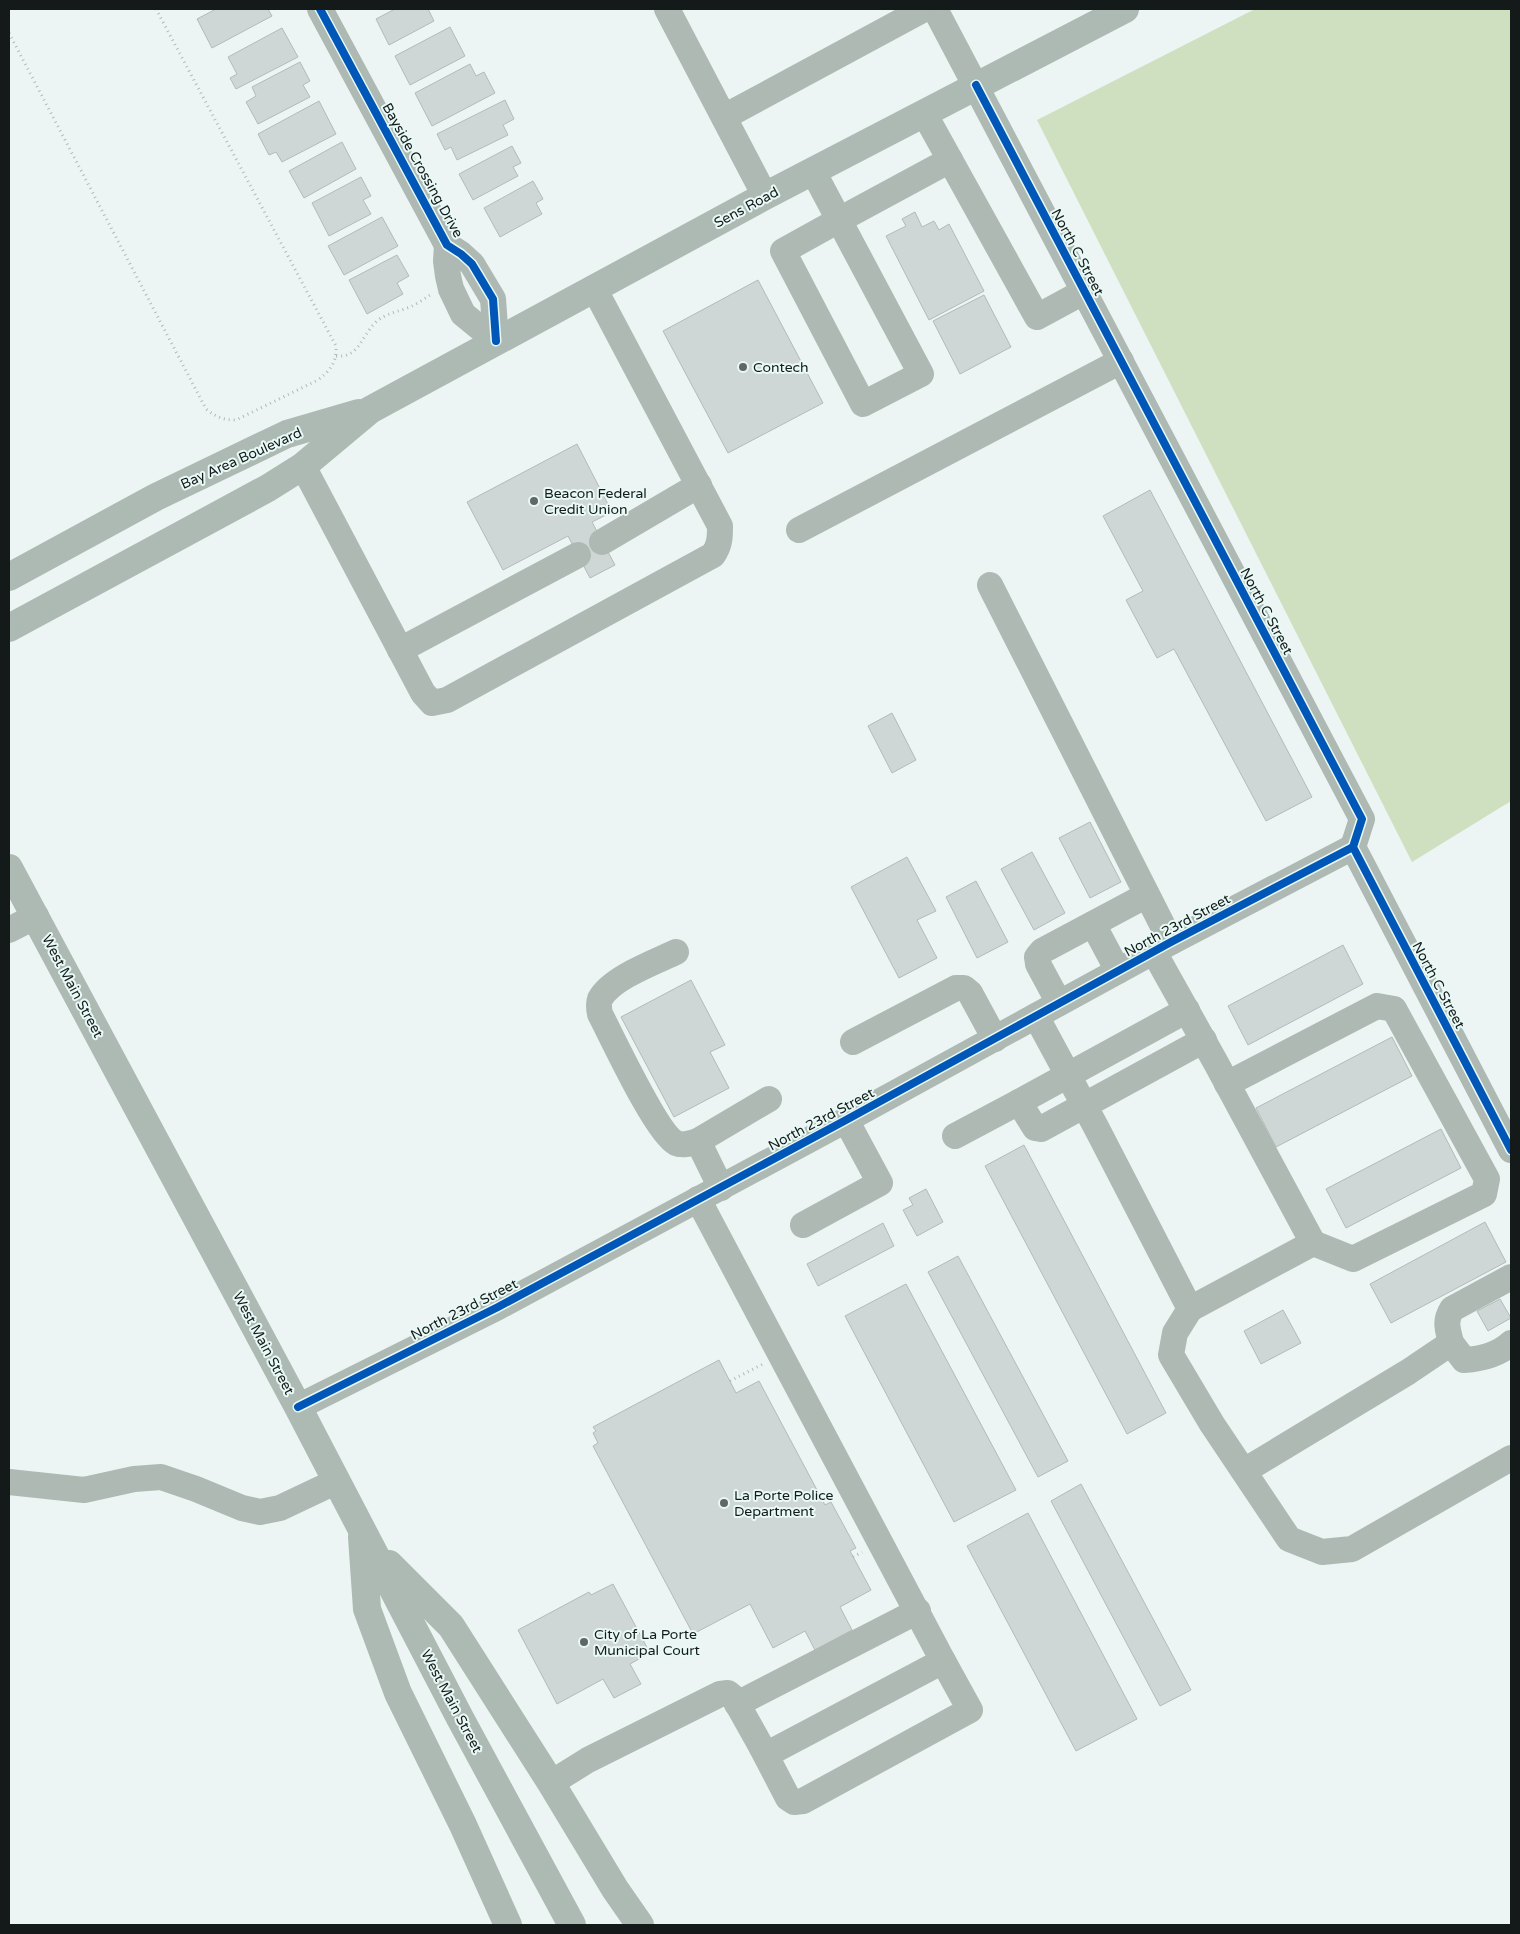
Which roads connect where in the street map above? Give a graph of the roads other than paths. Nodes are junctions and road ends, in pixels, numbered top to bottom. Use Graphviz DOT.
graph roads {
  1 [pos="320,9"];
  2 [pos="667,9"];
  3 [pos="924,9"];
  4 [pos="935,9"];
  5 [pos="1125,9"];
  6 [pos="976,85"];
  7 [pos="924,113"];
  8 [pos="724,117"];
  9 [pos="950,160"];
  10 [pos="814,171"];
  11 [pos="765,196"];
  12 [pos="839,220"];
  13 [pos="594,288"];
  14 [pos="1085,291"];
  15 [pos="496,341"];
  16 [pos="1121,361"];
  17 [pos="370,410"];
  18 [pos="287,434"];
  19 [pos="303,466"];
  20 [pos="699,486"];
  21 [pos="799,530"];
  22 [pos="602,542"];
  23 [pos="578,555"];
  24 [pos="9,577"];
  25 [pos="990,585"];
  26 [pos="9,628"];
  27 [pos="400,650"];
  28 [pos="1353,847"];
  29 [pos="9,868"];
  30 [pos="1147,895"];
  31 [pos="36,916"];
  32 [pos="1093,924"];
  33 [pos="9,930"];
  34 [pos="1163,947"];
  35 [pos="676,952"];
  36 [pos="1118,971"];
  37 [pos="1059,1004"];
  38 [pos="1187,1010"];
  39 [pos="1036,1016"];
  40 [pos="995,1038"];
  41 [pos="1204,1040"];
  42 [pos="853,1042"];
  43 [pos="1066,1075"];
  44 [pos="1227,1084"];
  45 [pos="769,1099"];
  46 [pos="1019,1102"];
  47 [pos="1084,1106"];
  48 [pos="846,1120"];
  49 [pos="955,1136"];
  50 [pos="698,1141"];
  51 [pos="1511,1150"];
  52 [pos="721,1188"];
  53 [pos="698,1199"];
  54 [pos="803,1225"];
  55 [pos="1313,1243"];
  56 [pos="1511,1277"];
  57 [pos="1190,1309"];
  58 [pos="1451,1343"];
  59 [pos="1511,1343"];
  60 [pos="298,1406"];
  61 [pos="1511,1458"];
  62 [pos="1244,1471"];
  63 [pos="9,1482"];
  64 [pos="337,1482"];
  65 [pos="366,1537"];
  66 [pos="918,1611"];
  67 [pos="943,1661"];
  68 [pos="737,1704"];
  69 [pos="762,1748"];
  70 [pos="551,1783"];
  71 [pos="508,1925"];
  72 [pos="572,1925"];
  73 [pos="640,1925"];
  1 -- 15 [label="street, Bayside Crossing Drive"];
  2 -- 8 [label="street"];
  3 -- 8 [label="street"];
  4 -- 6 [label="street, North C Street"];
  5 -- 6 [label="main road, Sens Road"];
  6 -- 7 [label="main road, Sens Road"];
  6 -- 14 [label="street, North C Street"];
  7 -- 9 [label="street"];
  7 -- 10 [label="main road, Sens Road"];
  8 -- 11 [label="street"];
  9 -- 12 [label="street"];
  9 -- 14 [label="street"];
  10 -- 11 [label="main road, Sens Road"];
  10 -- 12 [label="street"];
  11 -- 13 [label="main road, Sens Road"];
  12 -- 12 [label="street"];
  13 -- 15 [label="main road, Sens Road"];
  13 -- 20 [label="street"];
  14 -- 16 [label="street, North C Street"];
  15 -- 17 [label="main road, Sens Road"];
  16 -- 21 [label="street"];
  16 -- 28 [label="street, North C Street"];
  17 -- 18 [label="main road, Bay Area Boulevard"];
  17 -- 19 [label="main road, Bay Area Boulevard"];
  18 -- 19 [label="main road"];
  18 -- 24 [label="main road, Bay Area Boulevard"];
  19 -- 26 [label="main road, Bay Area Boulevard"];
  19 -- 27 [label="street"];
  20 -- 22 [label="street"];
  20 -- 27 [label="street"];
  23 -- 27 [label="street"];
  25 -- 30 [label="street"];
  28 -- 34 [label="street, North 23rd Street"];
  28 -- 51 [label="street, North C Street"];
  29 -- 31 [label="main road, West Main Street"];
  30 -- 32 [label="street"];
  30 -- 34 [label="street"];
  31 -- 33 [label="street"];
  31 -- 60 [label="main road, West Main Street"];
  32 -- 36 [label="street"];
  32 -- 37 [label="street"];
  34 -- 36 [label="street, North 23rd Street"];
  34 -- 38 [label="street"];
  35 -- 50 [label="street"];
  36 -- 37 [label="street, North 23rd Street"];
  37 -- 39 [label="street, North 23rd Street"];
  38 -- 41 [label="street"];
  38 -- 43 [label="street"];
  39 -- 40 [label="street, North 23rd Street"];
  39 -- 43 [label="street"];
  40 -- 42 [label="street"];
  40 -- 48 [label="street, North 23rd Street"];
  41 -- 44 [label="street"];
  41 -- 47 [label="street"];
  43 -- 46 [label="street"];
  43 -- 47 [label="street"];
  44 -- 55 [label="street"];
  44 -- 55 [label="street"];
  45 -- 50 [label="street"];
  46 -- 47 [label="street"];
  46 -- 49 [label="street"];
  47 -- 57 [label="street"];
  48 -- 52 [label="street, North 23rd Street"];
  48 -- 54 [label="street"];
  50 -- 52 [label="street"];
  52 -- 53 [label="street, North 23rd Street"];
  53 -- 60 [label="street, North 23rd Street"];
  53 -- 66 [label="street"];
  55 -- 57 [label="street"];
  56 -- 58 [label="street"];
  57 -- 62 [label="street"];
  58 -- 59 [label="street"];
  58 -- 62 [label="street"];
  60 -- 64 [label="main road, West Main Street"];
  61 -- 62 [label="street"];
  63 -- 64 [label="street"];
  64 -- 65 [label="main road, West Main Street"];
  65 -- 70 [label="main road"];
  65 -- 71 [label="main road"];
  65 -- 72 [label="main road, West Main Street"];
  66 -- 67 [label="street"];
  66 -- 68 [label="street"];
  67 -- 69 [label="street"];
  67 -- 69 [label="street"];
  68 -- 69 [label="street"];
  68 -- 70 [label="street"];
  70 -- 73 [label="main road"];
}
